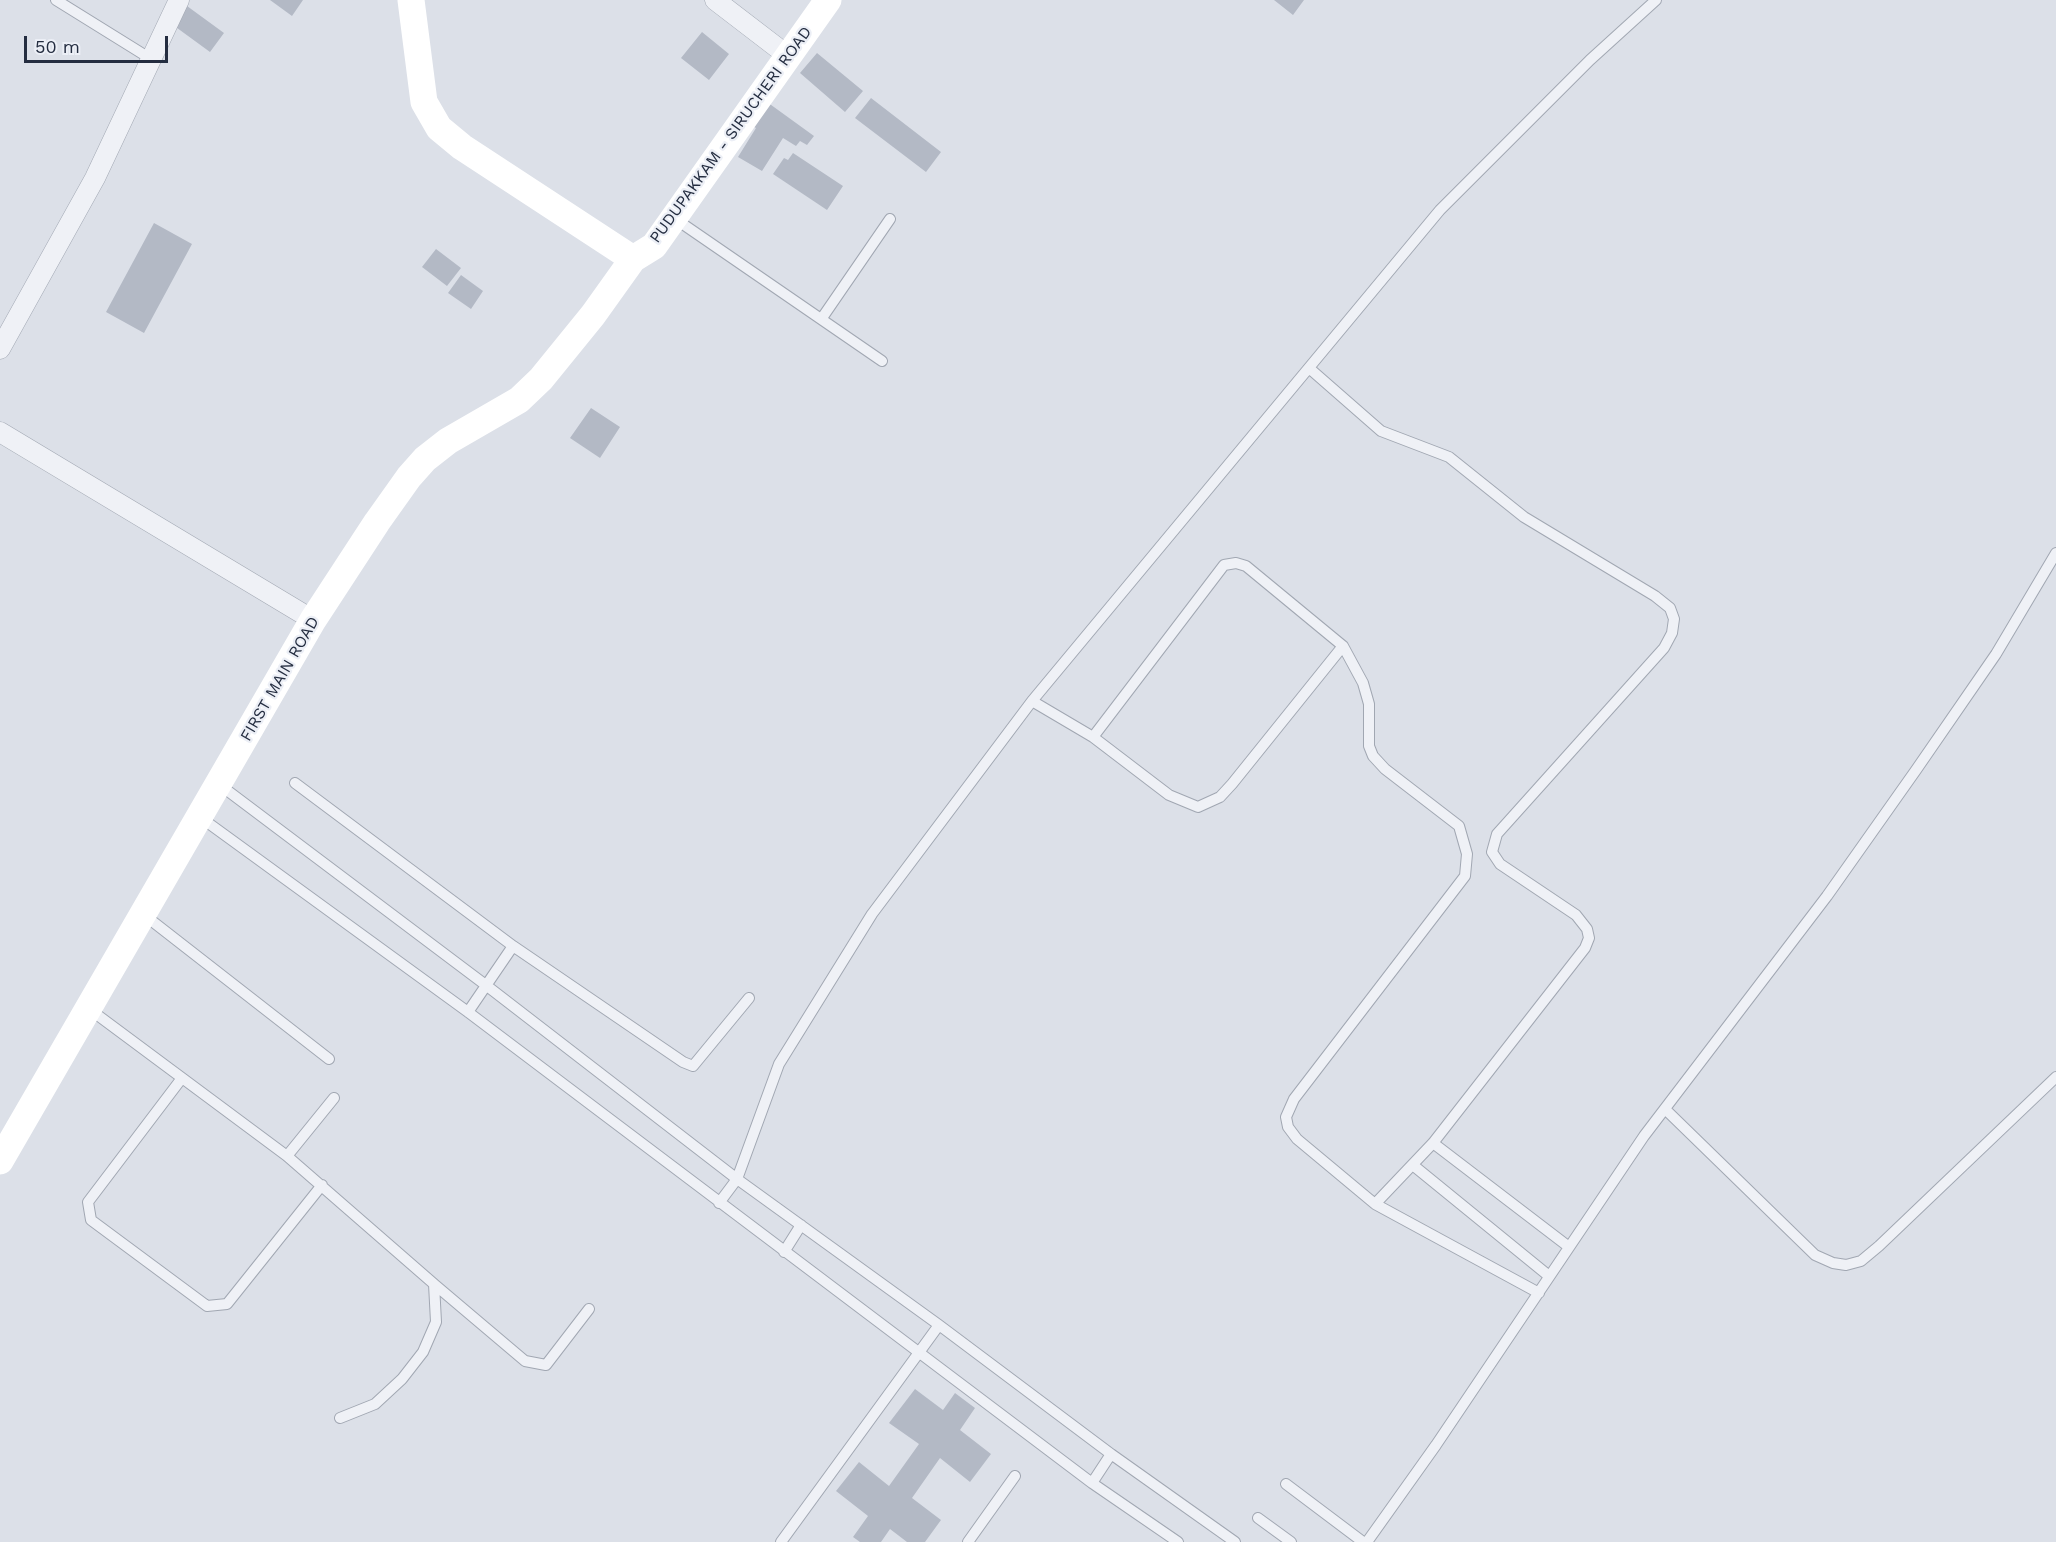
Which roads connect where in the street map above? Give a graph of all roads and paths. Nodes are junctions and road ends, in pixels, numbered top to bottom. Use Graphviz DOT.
graph roads {
  1 [pos="56,0"];
  2 [pos="179,0"];
  3 [pos="411,0"];
  4 [pos="715,0"];
  5 [pos="828,0"];
  6 [pos="1656,0"];
  7 [pos="788,56"];
  8 [pos="152,59"];
  9 [pos="674,218"];
  10 [pos="890,219"];
  11 [pos="633,259"];
  12 [pos="822,318"];
  13 [pos="0,349"];
  14 [pos="882,361"];
  15 [pos="1309,368"];
  16 [pos="0,432"];
  17 [pos="2056,553"];
  18 [pos="313,620"];
  19 [pos="1343,646"];
  20 [pos="1032,701"];
  21 [pos="1093,737"];
  22 [pos="295,783"];
  23 [pos="220,786"];
  24 [pos="198,816"];
  25 [pos="143,914"];
  26 [pos="513,945"];
  27 [pos="488,986"];
  28 [pos="749,998"];
  29 [pos="88,1008"];
  30 [pos="468,1012"];
  31 [pos="329,1059"];
  32 [pos="2056,1077"];
  33 [pos="182,1078"];
  34 [pos="334,1098"];
  35 [pos="1665,1109"];
  36 [pos="1433,1143"];
  37 [pos="287,1156"];
  38 [pos="0,1161"];
  39 [pos="1414,1166"];
  40 [pos="737,1179"];
  41 [pos="322,1185"];
  42 [pos="719,1203"];
  43 [pos="1375,1204"];
  44 [pos="801,1225"];
  45 [pos="1569,1247"];
  46 [pos="784,1252"];
  47 [pos="1549,1276"];
  48 [pos="434,1284"];
  49 [pos="1539,1293"];
  50 [pos="589,1309"];
  51 [pos="939,1325"];
  52 [pos="919,1352"];
  53 [pos="340,1418"];
  54 [pos="1111,1454"];
  55 [pos="1015,1476"];
  56 [pos="1092,1483"];
  57 [pos="1286,1484"];
  58 [pos="1258,1518"];
  59 [pos="781,1542"];
  60 [pos="968,1542"];
  61 [pos="1178,1542"];
  62 [pos="1235,1542"];
  63 [pos="1291,1542"];
  64 [pos="1365,1542"];
  1 -- 8 [label="lane"];
  2 -- 8 [label="street"];
  3 -- 11 [label="street"];
  4 -- 7 [label="street"];
  5 -- 7 [label="street, PUDUPAKKAM - SIRUCHERI ROAD"];
  6 -- 15 [label="lane"];
  7 -- 9 [label="street, PUDUPAKKAM - SIRUCHERI ROAD"];
  8 -- 13 [label="street"];
  9 -- 11 [label="street, PUDUPAKKAM - SIRUCHERI ROAD"];
  9 -- 12 [label="lane"];
  10 -- 12 [label="lane"];
  11 -- 18 [label="street, FIRST MAIN ROAD"];
  12 -- 14 [label="lane"];
  15 -- 20 [label="lane"];
  15 -- 36 [label="lane"];
  16 -- 18 [label="street"];
  17 -- 35 [label="lane"];
  18 -- 23 [label="street, FIRST MAIN ROAD"];
  19 -- 21 [label="lane"];
  19 -- 21 [label="lane"];
  19 -- 43 [label="lane"];
  20 -- 21 [label="lane"];
  20 -- 40 [label="lane"];
  22 -- 26 [label="lane"];
  23 -- 24 [label="street, FIRST MAIN ROAD"];
  23 -- 27 [label="lane"];
  24 -- 25 [label="street, FIRST MAIN ROAD"];
  24 -- 30 [label="lane"];
  25 -- 29 [label="street, FIRST MAIN ROAD"];
  25 -- 31 [label="lane"];
  26 -- 27 [label="lane"];
  26 -- 28 [label="lane"];
  27 -- 30 [label="lane"];
  27 -- 40 [label="lane"];
  29 -- 33 [label="lane"];
  29 -- 38 [label="street, FIRST MAIN ROAD"];
  30 -- 42 [label="lane"];
  32 -- 35 [label="lane"];
  33 -- 37 [label="lane"];
  33 -- 41 [label="lane"];
  34 -- 37 [label="lane"];
  35 -- 45 [label="lane"];
  36 -- 39 [label="lane"];
  36 -- 45 [label="lane"];
  37 -- 41 [label="lane"];
  39 -- 43 [label="lane"];
  39 -- 47 [label="lane"];
  40 -- 42 [label="lane"];
  40 -- 44 [label="lane"];
  41 -- 48 [label="lane"];
  42 -- 46 [label="lane"];
  43 -- 49 [label="lane"];
  44 -- 46 [label="lane"];
  44 -- 51 [label="lane"];
  45 -- 47 [label="lane"];
  46 -- 52 [label="lane"];
  47 -- 49 [label="lane"];
  48 -- 50 [label="lane"];
  48 -- 53 [label="lane"];
  49 -- 64 [label="lane"];
  51 -- 52 [label="lane"];
  51 -- 54 [label="lane"];
  52 -- 56 [label="lane"];
  52 -- 59 [label="lane"];
  54 -- 56 [label="lane"];
  54 -- 62 [label="lane"];
  55 -- 60 [label="lane"];
  56 -- 61 [label="lane"];
  57 -- 64 [label="lane"];
  58 -- 63 [label="lane"];
}
